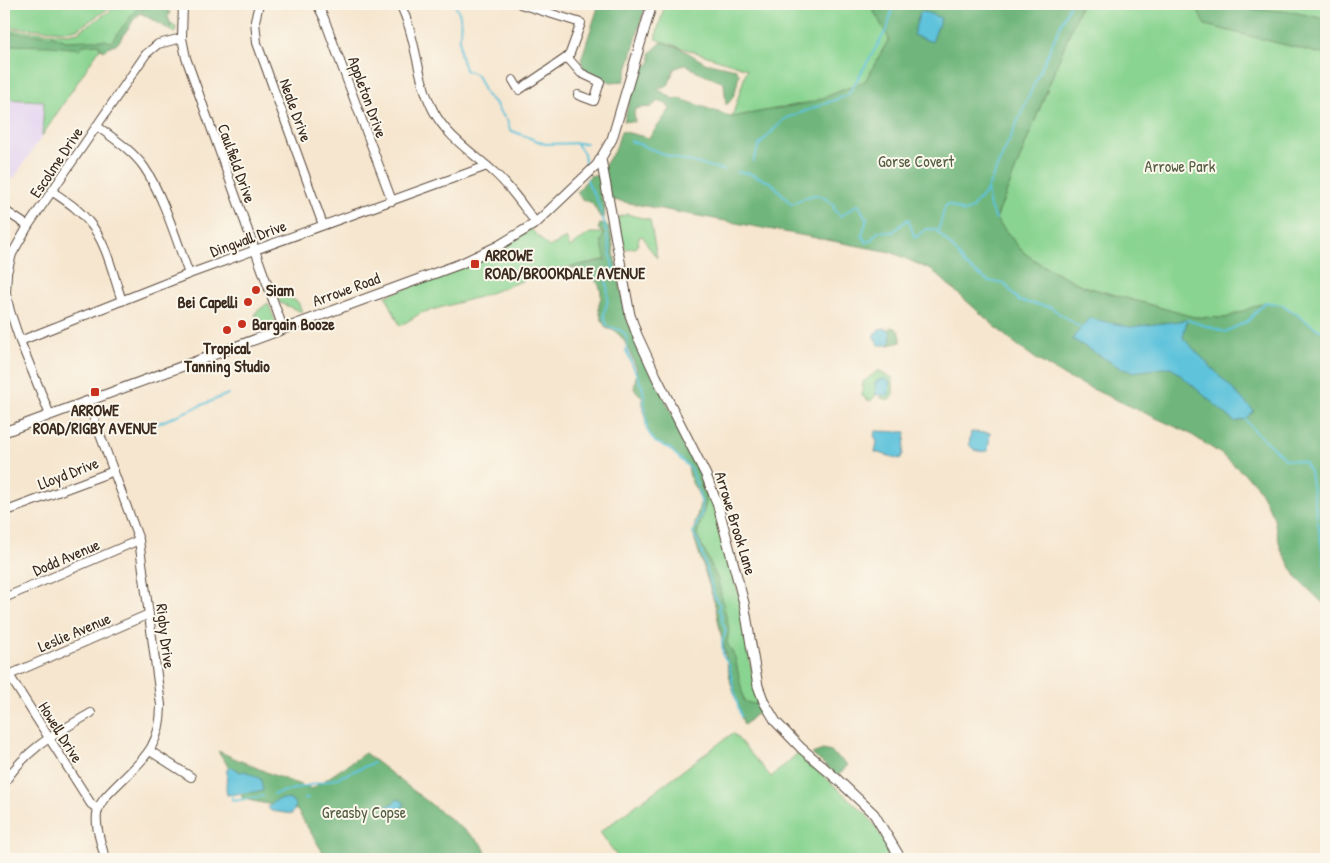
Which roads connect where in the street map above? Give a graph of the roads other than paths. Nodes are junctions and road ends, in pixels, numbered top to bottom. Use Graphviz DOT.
graph roads {
  1 [pos="184,4"];
  2 [pos="259,4"];
  3 [pos="317,4"];
  4 [pos="400,4"];
  5 [pos="523,4"];
  6 [pos="652,4"];
  7 [pos="182,38"];
  8 [pos="567,57"];
  9 [pos="513,80"];
  10 [pos="578,95"];
  11 [pos="97,126"];
  12 [pos="601,159"];
  13 [pos="487,166"];
  14 [pos="53,192"];
  15 [pos="392,201"];
  16 [pos="4,210"];
  17 [pos="536,223"];
  18 [pos="324,225"];
  19 [pos="28,226"];
  20 [pos="255,250"];
  21 [pos="189,274"];
  22 [pos="122,301"];
  23 [pos="7,312"];
  24 [pos="283,328"];
  25 [pos="20,341"];
  26 [pos="88,402"];
  27 [pos="50,415"];
  28 [pos="4,432"];
  29 [pos="114,471"];
  30 [pos="4,512"];
  31 [pos="139,540"];
  32 [pos="4,598"];
  33 [pos="149,614"];
  34 [pos="4,666"];
  35 [pos="6,677"];
  36 [pos="91,713"];
  37 [pos="48,737"];
  38 [pos="150,751"];
  39 [pos="190,777"];
  40 [pos="4,783"];
  41 [pos="98,809"];
  42 [pos="105,859"];
  43 [pos="901,859"];
  1 -- 7 [label="street, Caulfield Drive"];
  2 -- 18 [label="street, Neale Drive"];
  3 -- 15 [label="street, Appleton Drive"];
  4 -- 13 [label="street"];
  5 -- 8 [label="street"];
  6 -- 12 [label="street, Arrowe Road"];
  7 -- 11 [label="street, Escolme Drive"];
  7 -- 20 [label="street, Caulfield Drive"];
  8 -- 9 [label="street"];
  8 -- 10 [label="street"];
  11 -- 14 [label="street, Escolme Drive"];
  11 -- 21 [label="street"];
  12 -- 17 [label="street, Arrowe Road"];
  12 -- 43 [label="street, Arrowe Brook Lane"];
  13 -- 15 [label="street, Dingwall Drive"];
  13 -- 17 [label="street"];
  14 -- 19 [label="street, Escolme Drive"];
  14 -- 22 [label="street"];
  15 -- 18 [label="street, Dingwall Drive"];
  16 -- 19 [label="street"];
  17 -- 24 [label="street, Arrowe Road"];
  18 -- 20 [label="street, Dingwall Drive"];
  19 -- 23 [label="street, Escolme Drive"];
  20 -- 21 [label="street, Dingwall Drive"];
  20 -- 24 [label="street, Caulfield Drive"];
  21 -- 22 [label="street, Dingwall Drive"];
  22 -- 25 [label="street, Dingwall Drive"];
  23 -- 25 [label="street, Escolme Drive"];
  24 -- 26 [label="street, Arrowe Road"];
  25 -- 27 [label="street, Escolme Drive"];
  26 -- 27 [label="street, Arrowe Road"];
  26 -- 29 [label="street, Rigby Drive"];
  27 -- 28 [label="street, Arrowe Road"];
  29 -- 30 [label="street, Lloyd Drive"];
  29 -- 31 [label="street, Rigby Drive"];
  31 -- 32 [label="street, Dodd Avenue"];
  31 -- 33 [label="street, Rigby Drive"];
  33 -- 35 [label="street, Leslie Avenue"];
  33 -- 38 [label="street, Rigby Drive"];
  34 -- 35 [label="street, Howell Drive"];
  35 -- 37 [label="street, Howell Drive"];
  36 -- 37 [label="street"];
  37 -- 40 [label="street"];
  37 -- 41 [label="street, Howell Drive"];
  38 -- 39 [label="street"];
  38 -- 41 [label="street, Rigby Drive"];
  41 -- 42 [label="street"];
}
